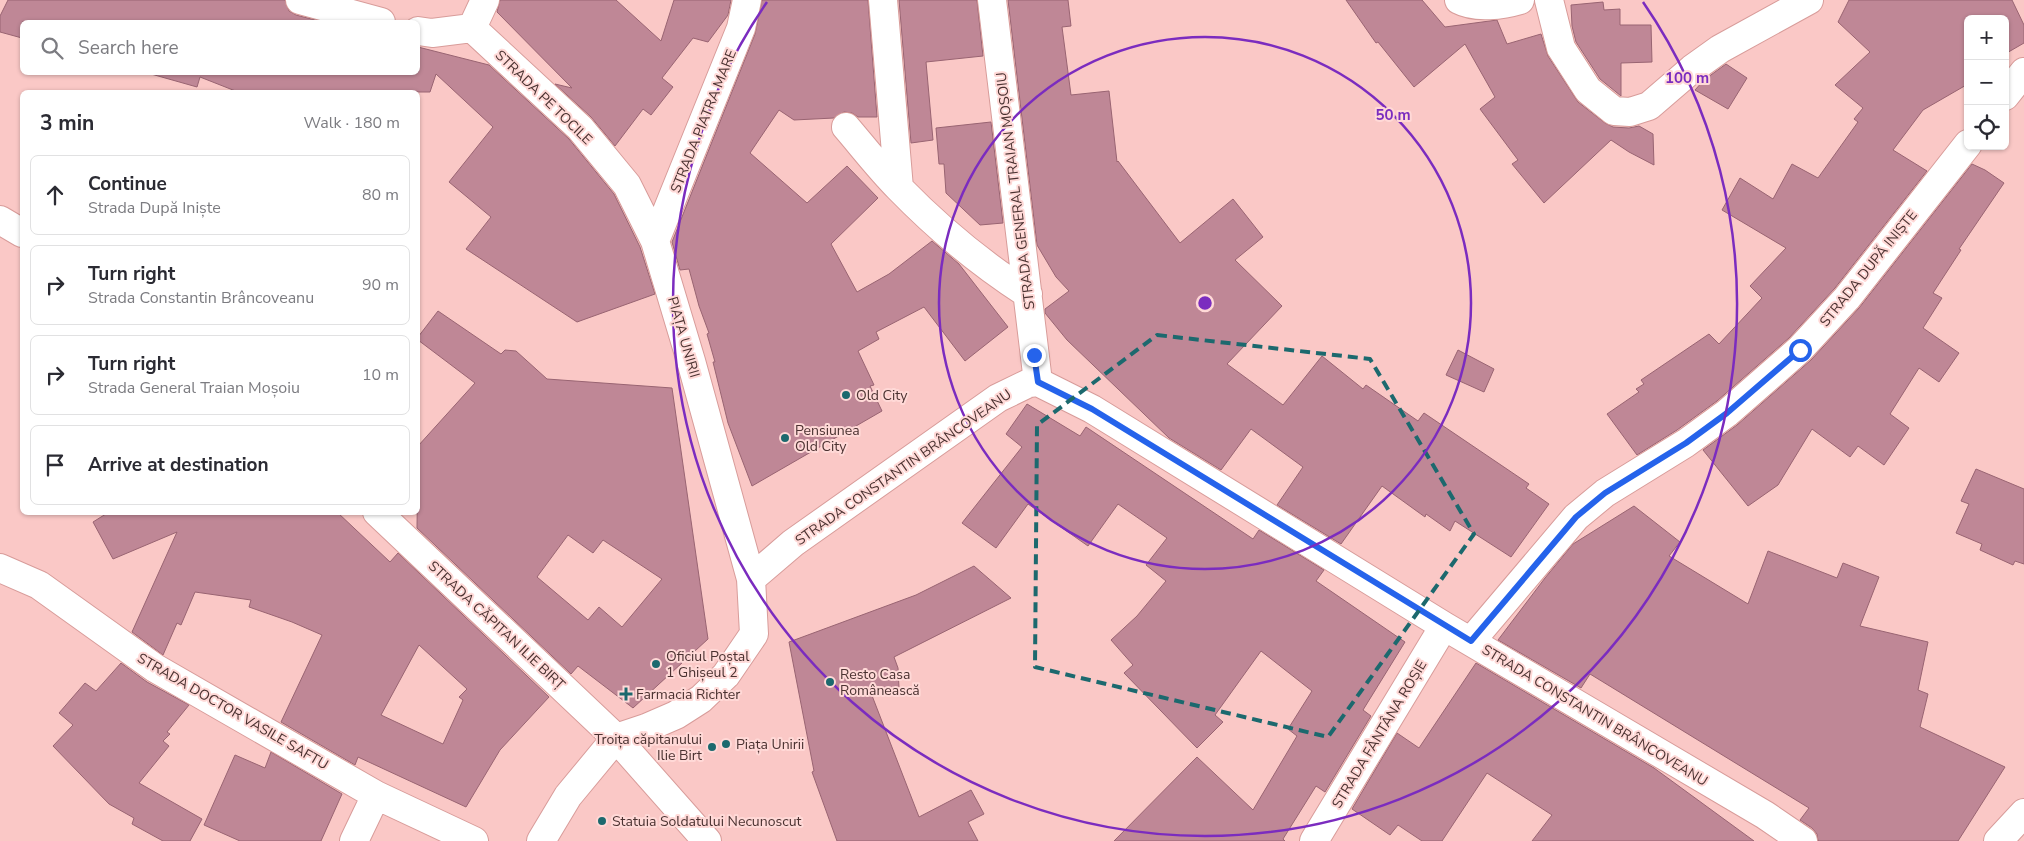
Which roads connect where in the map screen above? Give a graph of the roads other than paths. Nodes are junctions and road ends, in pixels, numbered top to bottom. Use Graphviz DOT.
graph roads {
  1 [pos="300,0"];
  2 [pos="485,0"];
  3 [pos="747,0"];
  4 [pos="883,0"];
  5 [pos="992,0"];
  6 [pos="1459,0"];
  7 [pos="1520,0"];
  8 [pos="1549,0"];
  9 [pos="1809,0"];
  10 [pos="374,20"];
  11 [pos="472,28"];
  12 [pos="420,30"];
  13 [pos="2024,72"];
  14 [pos="2009,91"];
  15 [pos="846,128"];
  16 [pos="1964,149"];
  17 [pos="898,188"];
  18 [pos="0,220"];
  19 [pos="20,232"];
  20 [pos="655,241"];
  21 [pos="1028,294"];
  22 [pos="1038,382"];
  23 [pos="380,515"];
  24 [pos="0,568"];
  25 [pos="751,579"];
  26 [pos="1444,626"];
  27 [pos="1471,641"];
  28 [pos="616,738"];
  29 [pos="376,795"];
  30 [pos="2024,813"];
  31 [pos="354,841"];
  32 [pos="474,841"];
  33 [pos="541,841"];
  34 [pos="707,841"];
  35 [pos="1314,841"];
  36 [pos="1803,841"];
  37 [pos="1998,841"];
  1 -- 10 [label="street"];
  2 -- 11 [label="street"];
  3 -- 20 [label="street, STRADA PIATRA MARE"];
  4 -- 17 [label="street"];
  5 -- 21 [label="street, STRADA GENERAL TRAIAN MOȘOIU"];
  6 -- 7 [label="street"];
  8 -- 9 [label="street"];
  11 -- 12 [label="street"];
  11 -- 20 [label="street, STRADA PE TOCILE"];
  13 -- 14 [label="street"];
  15 -- 17 [label="street"];
  16 -- 27 [label="street, STRADA DUPĂ INIȘTE"];
  17 -- 21 [label="street"];
  18 -- 19 [label="street"];
  20 -- 25 [label="street, PIAȚA UNIRII"];
  21 -- 22 [label="street, STRADA GENERAL TRAIAN MOȘOIU"];
  22 -- 25 [label="street, STRADA CONSTANTIN BRÂNCOVEANU"];
  22 -- 26 [label="street, STRADA CONSTANTIN BRÂNCOVEANU"];
  23 -- 28 [label="street, STRADA CĂPITAN ILIE BIRȚ"];
  24 -- 29 [label="street, STRADA DOCTOR VASILE SAFTU"];
  25 -- 28 [label="street"];
  26 -- 27 [label="street, STRADA CONSTANTIN BRÂNCOVEANU"];
  26 -- 35 [label="street, STRADA FÂNTÂNA ROȘIE"];
  27 -- 36 [label="street, STRADA CONSTANTIN BRÂNCOVEANU"];
  28 -- 33 [label="street"];
  28 -- 34 [label="street"];
  29 -- 31 [label="street"];
  29 -- 32 [label="street, STRADA DOCTOR VASILE SAFTU"];
  30 -- 37 [label="street"];
}
